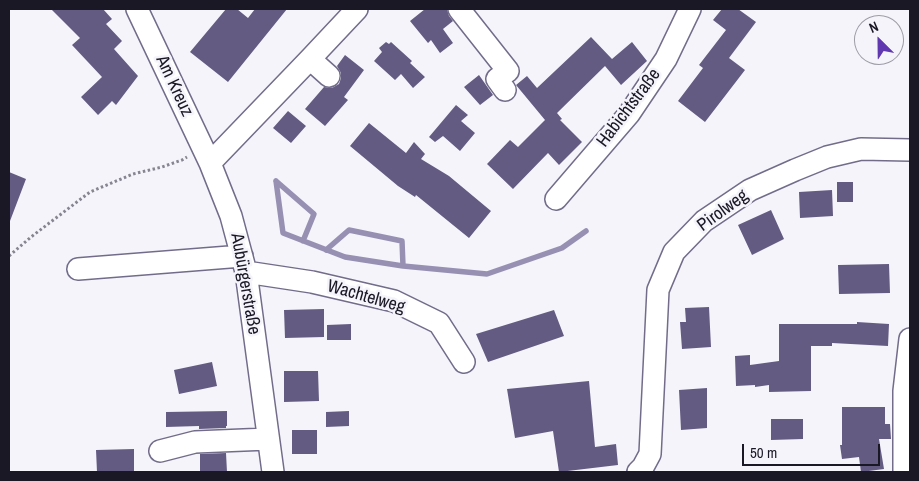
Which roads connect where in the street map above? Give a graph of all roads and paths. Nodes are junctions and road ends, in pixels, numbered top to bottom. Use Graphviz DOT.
graph roads {
  1 [pos="138,9"];
  2 [pos="357,9"];
  3 [pos="458,9"];
  4 [pos="690,9"];
  5 [pos="310,59"];
  6 [pos="329,76"];
  7 [pos="505,90"];
  8 [pos="910,150"];
  9 [pos="206,155"];
  10 [pos="556,199"];
  11 [pos="9,256"];
  12 [pos="244,264"];
  13 [pos="78,269"];
  14 [pos="910,339"];
  15 [pos="464,362"];
  16 [pos="268,439"];
  17 [pos="160,451"];
  18 [pos="273,472"];
  19 [pos="638,472"];
  20 [pos="904,472"];
  1 -- 9 [label="street, Am Kreuz"];
  2 -- 5 [label="street"];
  3 -- 7 [label="street"];
  4 -- 10 [label="street, Habichtstraße"];
  5 -- 6 [label="street"];
  5 -- 9 [label="street"];
  8 -- 19 [label="street, Pirolweg"];
  9 -- 11 [label="path"];
  9 -- 12 [label="street, Aubürgerstraße"];
  12 -- 13 [label="street, Wachtelweg"];
  12 -- 15 [label="street, Wachtelweg"];
  12 -- 16 [label="street, Aubürgerstraße"];
  14 -- 20 [label="street"];
  16 -- 17 [label="street"];
  16 -- 18 [label="street, Aubürgerstraße"];
}
